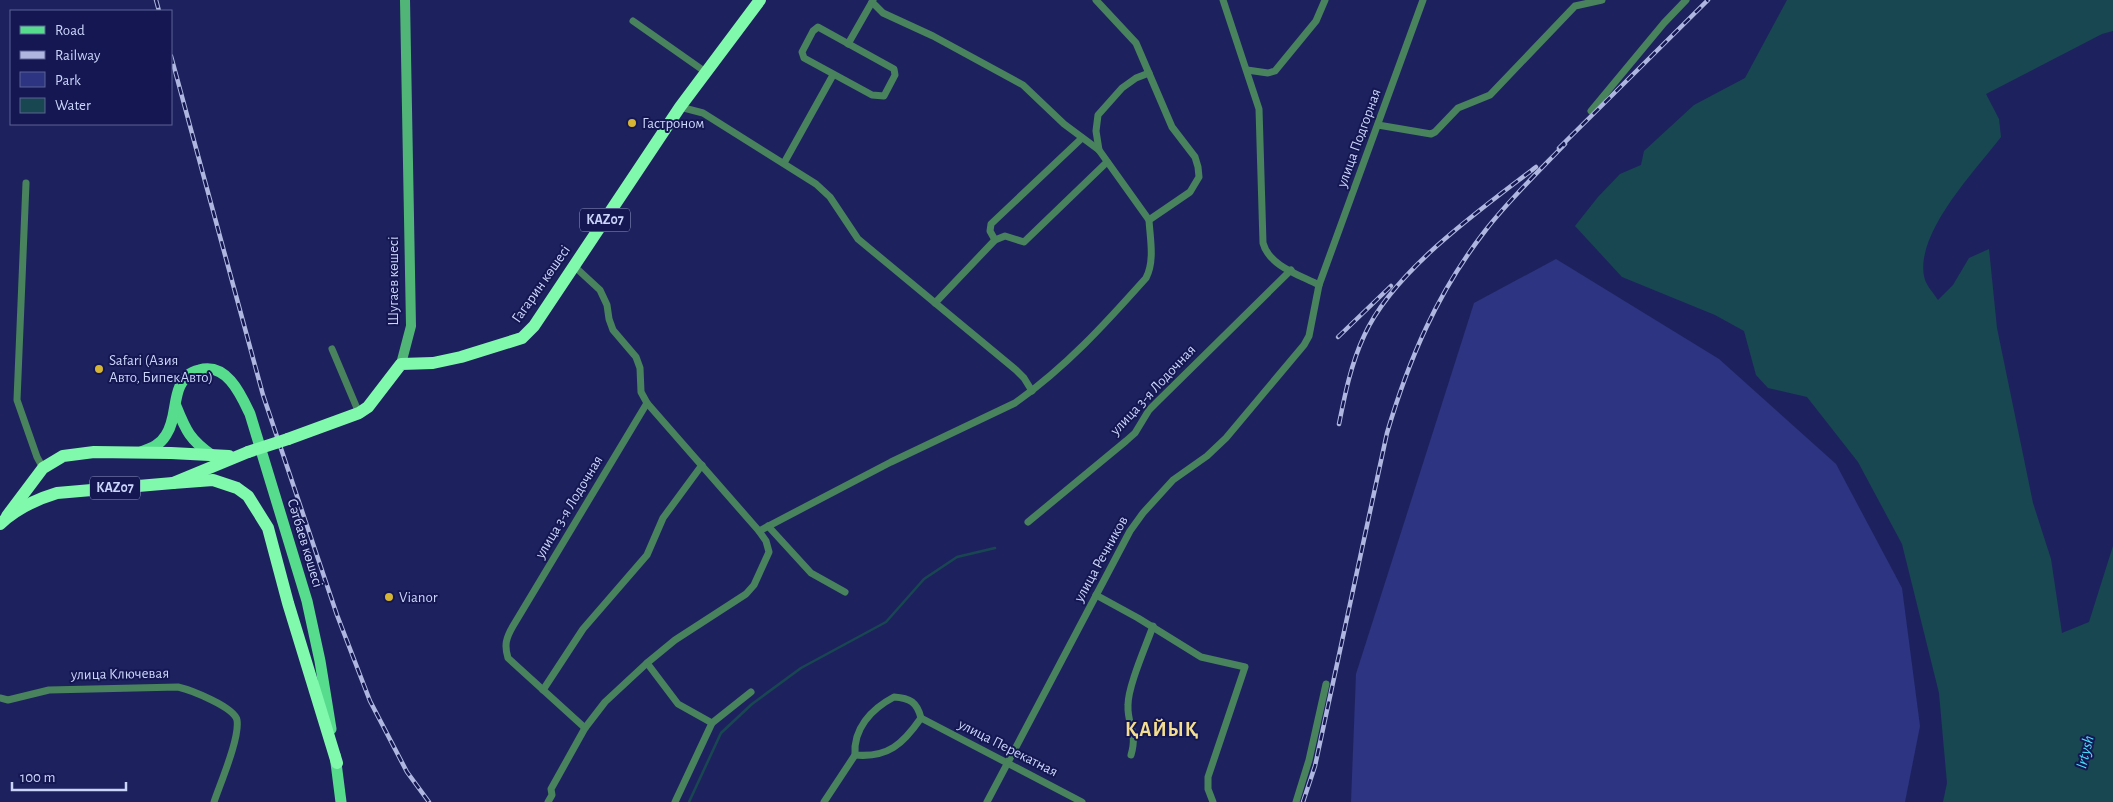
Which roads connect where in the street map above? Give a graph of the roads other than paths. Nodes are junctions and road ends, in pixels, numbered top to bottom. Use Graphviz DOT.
graph roads {
  1 [pos="405,0"];
  2 [pos="760,0"];
  3 [pos="1096,0"];
  4 [pos="1223,0"];
  5 [pos="1325,0"];
  6 [pos="1423,0"];
  7 [pos="1602,0"];
  8 [pos="1686,0"];
  9 [pos="872,1"];
  10 [pos="1575,3"];
  11 [pos="633,21"];
  12 [pos="848,44"];
  13 [pos="1247,70"];
  14 [pos="707,73"];
  15 [pos="1149,73"];
  16 [pos="833,75"];
  17 [pos="680,107"];
  18 [pos="1591,112"];
  19 [pos="1378,126"];
  20 [pos="1082,138"];
  21 [pos="1100,150"];
  22 [pos="1107,162"];
  23 [pos="784,163"];
  24 [pos="26,183"];
  25 [pos="1149,220"];
  26 [pos="995,240"];
  27 [pos="574,266"];
  28 [pos="1291,270"];
  29 [pos="1319,285"];
  30 [pos="935,303"];
  31 [pos="332,349"];
  32 [pos="401,364"];
  33 [pos="1032,391"];
  34 [pos="647,403"];
  35 [pos="176,406"];
  36 [pos="359,413"];
  37 [pos="137,453"];
  38 [pos="171,453"];
  39 [pos="213,456"];
  40 [pos="234,456"];
  41 [pos="702,465"];
  42 [pos="43,468"];
  43 [pos="173,483"];
  44 [pos="57,493"];
  45 [pos="2,522"];
  46 [pos="1028,522"];
  47 [pos="768,526"];
  48 [pos="759,531"];
  49 [pos="845,592"];
  50 [pos="1096,595"];
  51 [pos="1153,626"];
  52 [pos="647,663"];
  53 [pos="1326,684"];
  54 [pos="543,690"];
  55 [pos="751,692"];
  56 [pos="0,698"];
  57 [pos="921,718"];
  58 [pos="712,723"];
  59 [pos="585,728"];
  60 [pos="1130,754"];
  61 [pos="855,755"];
  62 [pos="1007,762"];
  63 [pos="337,763"];
  64 [pos="214,802"];
  65 [pos="341,802"];
  66 [pos="548,802"];
  67 [pos="675,802"];
  68 [pos="824,802"];
  69 [pos="986,802"];
  70 [pos="1082,802"];
  71 [pos="1213,802"];
  72 [pos="1296,802"];
  1 -- 32 [label="main road, Шугаев көшесі"];
  2 -- 14 [label="highway, Гагарин көшесі / KAZ07"];
  3 -- 15 [label="street"];
  4 -- 13 [label="street"];
  5 -- 13 [label="street"];
  6 -- 19 [label="street, улица Подгорная"];
  7 -- 10 [label="street"];
  8 -- 18 [label="street"];
  9 -- 12 [label="street"];
  9 -- 20 [label="street"];
  10 -- 19 [label="street"];
  11 -- 14 [label="street"];
  12 -- 16 [label="street"];
  12 -- 16 [label="street"];
  13 -- 28 [label="street"];
  14 -- 17 [label="highway, Гагарин көшесі / KAZ07"];
  15 -- 21 [label="street"];
  15 -- 25 [label="street"];
  16 -- 23 [label="street"];
  17 -- 23 [label="street"];
  17 -- 27 [label="highway, Гагарин көшесі / KAZ07"];
  19 -- 29 [label="street, улица Подгорная"];
  20 -- 21 [label="street"];
  20 -- 26 [label="street"];
  21 -- 22 [label="street"];
  22 -- 25 [label="street"];
  22 -- 26 [label="street"];
  23 -- 30 [label="street"];
  24 -- 42 [label="street"];
  25 -- 33 [label="street"];
  26 -- 30 [label="street"];
  27 -- 32 [label="highway, Гагарин көшесі / KAZ07"];
  27 -- 34 [label="street"];
  28 -- 29 [label="street"];
  28 -- 46 [label="street, улица 3-я Лодочная"];
  29 -- 50 [label="street, улица Речников"];
  30 -- 33 [label="street"];
  31 -- 36 [label="street"];
  32 -- 36 [label="highway, Шугаев көшесі / KAZ07"];
  33 -- 47 [label="street"];
  34 -- 41 [label="street"];
  34 -- 54 [label="street, улица 3-я Лодочная"];
  35 -- 37 [label="main road, Сәтбаев көшесі"];
  35 -- 39 [label="main road"];
  35 -- 63 [label="main road, Сәтбаев көшесі"];
  36 -- 40 [label="highway, Шугаев көшесі / KAZ07, bridge"];
  37 -- 38 [label="highway, Шугаев көшесі / KAZ07"];
  37 -- 42 [label="highway, Шугаев көшесі / KAZ07"];
  38 -- 39 [label="highway, KAZ07"];
  38 -- 43 [label="highway"];
  39 -- 40 [label="highway, Шугаев көшесі"];
  40 -- 43 [label="highway, Шугаев көшесі / KAZ07"];
  41 -- 48 [label="street"];
  41 -- 54 [label="street"];
  42 -- 44 [label="highway"];
  42 -- 45 [label="highway, Шугаев көшесі / KAZ07"];
  43 -- 44 [label="highway, Шугаев көшесі / KAZ07"];
  43 -- 63 [label="highway"];
  44 -- 45 [label="highway, Шугаев көшесі / KAZ07"];
  47 -- 48 [label="street"];
  47 -- 49 [label="street"];
  48 -- 52 [label="street"];
  50 -- 51 [label="street"];
  50 -- 62 [label="street, улица Речников"];
  51 -- 60 [label="street"];
  51 -- 71 [label="street"];
  52 -- 58 [label="street"];
  52 -- 59 [label="street"];
  53 -- 72 [label="street"];
  54 -- 59 [label="street, улица 3-я Лодочная"];
  55 -- 58 [label="street"];
  56 -- 64 [label="street, улица Ключевая"];
  57 -- 61 [label="street"];
  57 -- 61 [label="street"];
  57 -- 62 [label="street, улица Перекатная"];
  58 -- 67 [label="street"];
  59 -- 66 [label="street"];
  61 -- 68 [label="street"];
  62 -- 69 [label="street, улица Речников"];
  62 -- 70 [label="street, улица Перекатная"];
  63 -- 65 [label="main road, Сәтбаев көшесі"];
}
